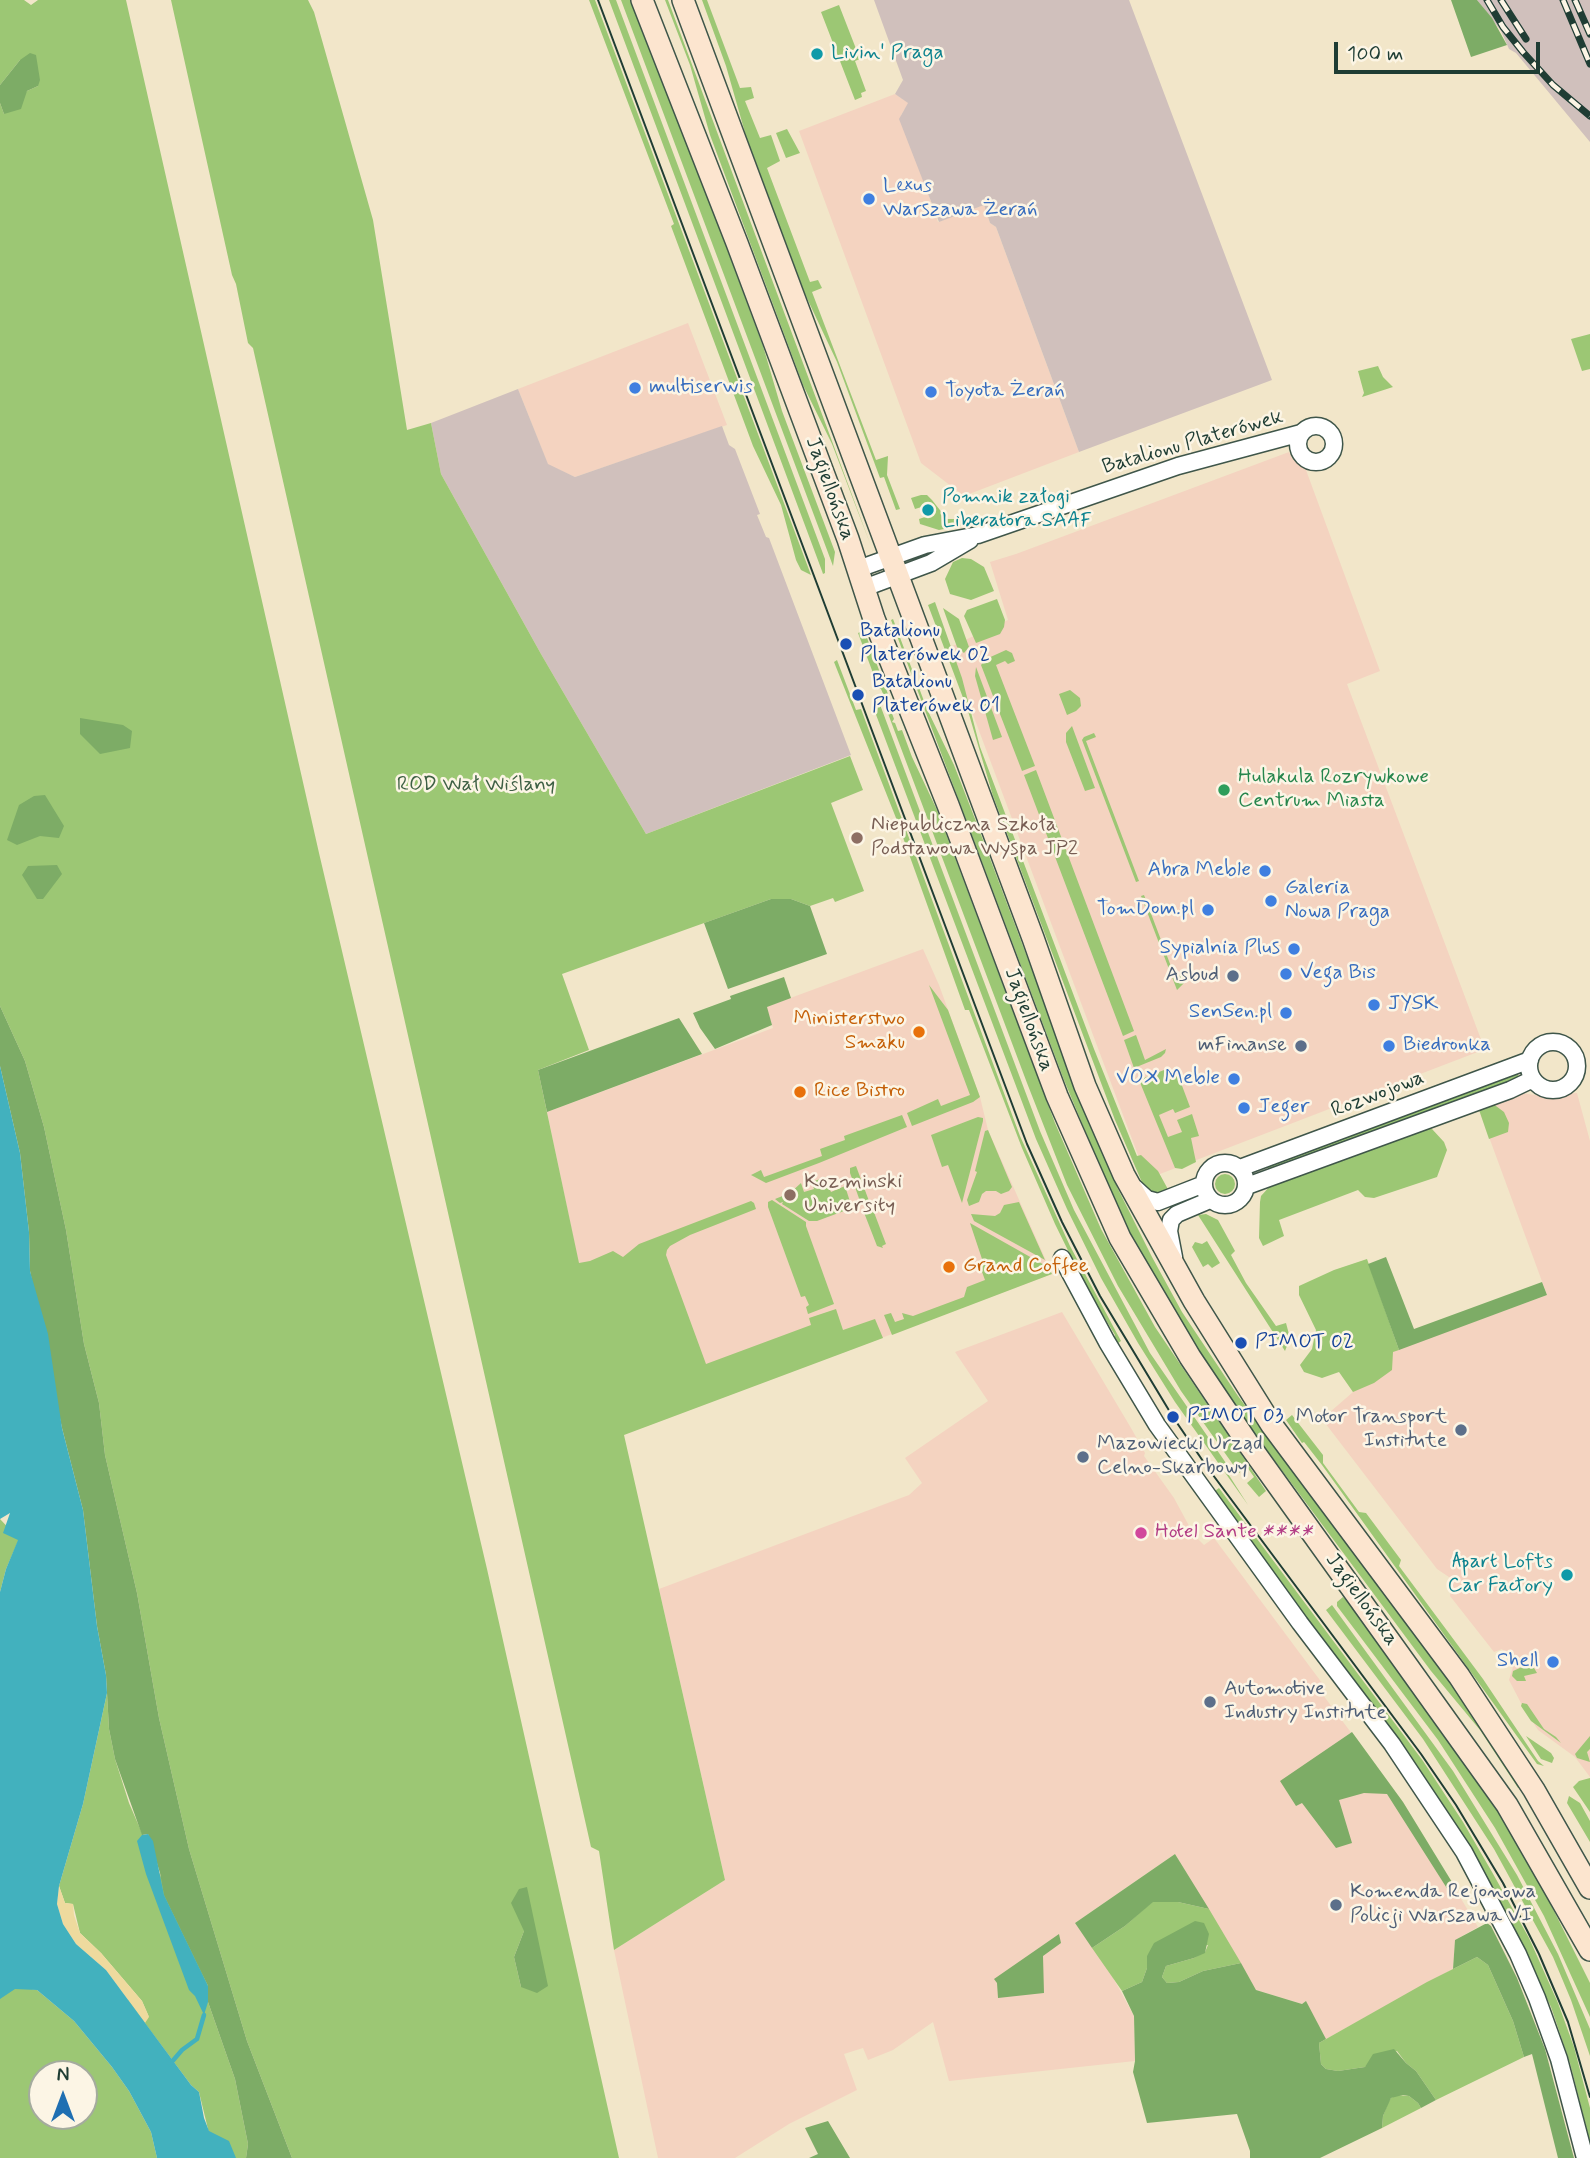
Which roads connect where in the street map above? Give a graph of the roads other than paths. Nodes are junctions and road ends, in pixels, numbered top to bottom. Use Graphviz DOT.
graph roads {
  1 [pos="642,0"];
  2 [pos="684,0"];
  3 [pos="1301,433"];
  4 [pos="894,566"];
  5 [pos="861,578"];
  6 [pos="1530,1060"];
  7 [pos="1533,1079"];
  8 [pos="1240,1168"];
  9 [pos="1124,1175"];
  10 [pos="1204,1184"];
  11 [pos="1247,1186"];
  12 [pos="1210,1200"];
  13 [pos="1062,1258"];
  14 [pos="1176,1270"];
  15 [pos="1590,1888"];
  16 [pos="1590,1950"];
  17 [pos="1586,2158"];
  1 -- 5 [label="main road, Jagiellońska"];
  2 -- 4 [label="main road, Jagiellońska"];
  3 -- 4 [label="street, Batalionu Platerówek"];
  4 -- 5 [label="street, Batalionu Platerówek"];
  4 -- 9 [label="main road, Jagiellońska"];
  5 -- 16 [label="main road, Jagiellońska"];
  6 -- 7 [label="street"];
  6 -- 7 [label="street"];
  6 -- 8 [label="street, Rozwojowa"];
  7 -- 11 [label="street, Rozwojowa"];
  8 -- 10 [label="street, Rozwojowa"];
  8 -- 11 [label="street"];
  9 -- 10 [label="street, Rozwojowa"];
  9 -- 14 [label="main road, Jagiellońska"];
  10 -- 12 [label="street"];
  11 -- 12 [label="street, Rozwojowa"];
  12 -- 14 [label="street, Rozwojowa"];
  13 -- 17 [label="street"];
  14 -- 15 [label="main road, Jagiellońska"];
}
